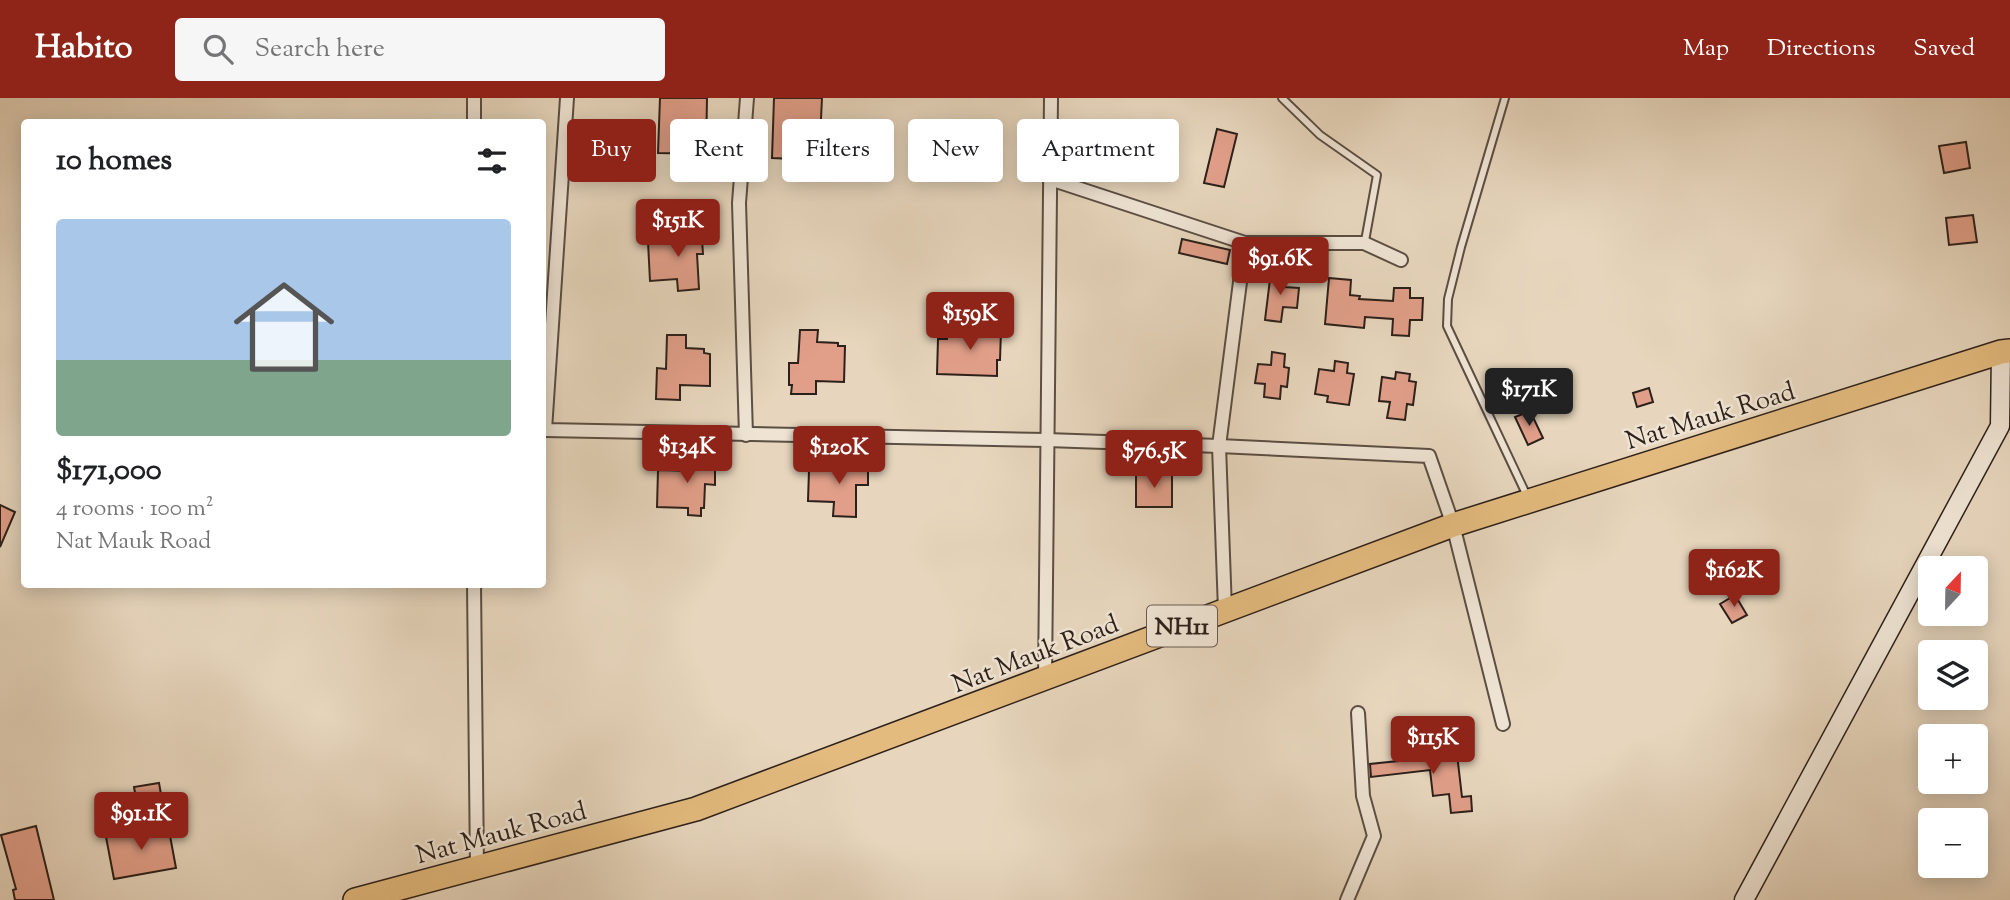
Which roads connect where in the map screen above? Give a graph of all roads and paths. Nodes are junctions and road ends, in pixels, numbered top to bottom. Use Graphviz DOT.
graph roads {
  1 [pos="474,98"];
  2 [pos="567,98"];
  3 [pos="747,98"];
  4 [pos="1051,98"];
  5 [pos="1282,98"];
  6 [pos="1505,98"];
  7 [pos="474,119"];
  8 [pos="1051,119"];
  9 [pos="1050,182"];
  10 [pos="1059,182"];
  11 [pos="1364,241"];
  12 [pos="1245,243"];
  13 [pos="1401,260"];
  14 [pos="2006,352"];
  15 [pos="546,415"];
  16 [pos="546,430"];
  17 [pos="746,435"];
  18 [pos="1047,440"];
  19 [pos="1219,446"];
  20 [pos="1529,501"];
  21 [pos="1453,525"];
  22 [pos="474,588"];
  23 [pos="1225,610"];
  24 [pos="1045,679"];
  25 [pos="1358,713"];
  26 [pos="1503,724"];
  27 [pos="477,868"];
  28 [pos="355,900"];
  29 [pos="1347,900"];
  30 [pos="1744,900"];
  1 -- 7 [label="street"];
  2 -- 15 [label="street"];
  3 -- 17 [label="street"];
  4 -- 8 [label="street"];
  5 -- 11 [label="lane"];
  6 -- 20 [label="lane"];
  9 -- 18 [label="street"];
  10 -- 12 [label="street"];
  12 -- 13 [label="street"];
  12 -- 19 [label="street"];
  14 -- 20 [label="highway, Nat Mauk Road / NH11"];
  14 -- 30 [label="street"];
  16 -- 17 [label="street"];
  17 -- 18 [label="street"];
  18 -- 19 [label="street"];
  18 -- 24 [label="street"];
  19 -- 21 [label="street"];
  19 -- 23 [label="street"];
  20 -- 21 [label="highway, Nat Mauk Road / NH11"];
  21 -- 23 [label="highway, Nat Mauk Road / NH11"];
  21 -- 26 [label="street"];
  22 -- 27 [label="street"];
  23 -- 24 [label="highway, Nat Mauk Road / NH11"];
  24 -- 27 [label="highway, Nat Mauk Road / NH11"];
  25 -- 29 [label="street"];
  27 -- 28 [label="highway, Nat Mauk Road / NH11"];
}
